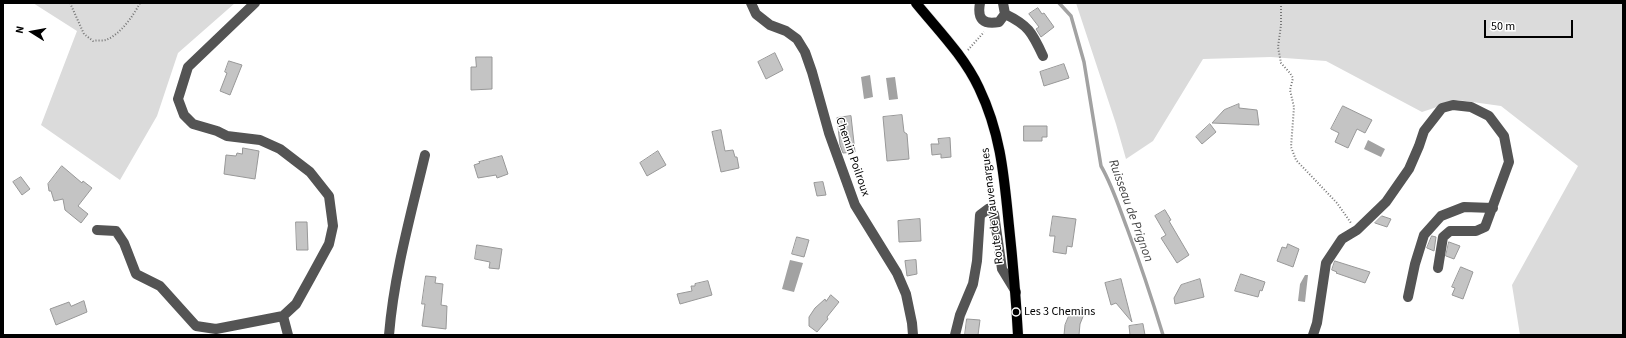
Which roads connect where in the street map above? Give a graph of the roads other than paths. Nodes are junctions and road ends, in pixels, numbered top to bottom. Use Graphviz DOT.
graph roads {
  1 [pos="255,3"];
  2 [pos="751,3"];
  3 [pos="916,3"];
  4 [pos="980,3"];
  5 [pos="1003,3"];
  6 [pos="1005,14"];
  7 [pos="1043,56"];
  8 [pos="425,155"];
  9 [pos="1493,208"];
  10 [pos="97,230"];
  11 [pos="1438,268"];
  12 [pos="1016,292"];
  13 [pos="1408,297"];
  14 [pos="283,316"];
  15 [pos="288,335"];
  16 [pos="389,335"];
  17 [pos="913,335"];
  18 [pos="955,335"];
  19 [pos="1018,335"];
  20 [pos="1313,335"];
  1 -- 14 [label="street"];
  2 -- 17 [label="street, Chemin Poilroux"];
  3 -- 12 [label="main road, Route de Vauvenargues"];
  4 -- 6 [label="street"];
  5 -- 6 [label="street"];
  6 -- 7 [label="street"];
  8 -- 16 [label="street"];
  9 -- 11 [label="street"];
  9 -- 13 [label="street"];
  9 -- 20 [label="street"];
  10 -- 14 [label="street"];
  12 -- 18 [label="street"];
  12 -- 19 [label="main road, Route de Vauvenargues"];
  14 -- 15 [label="street"];
}
